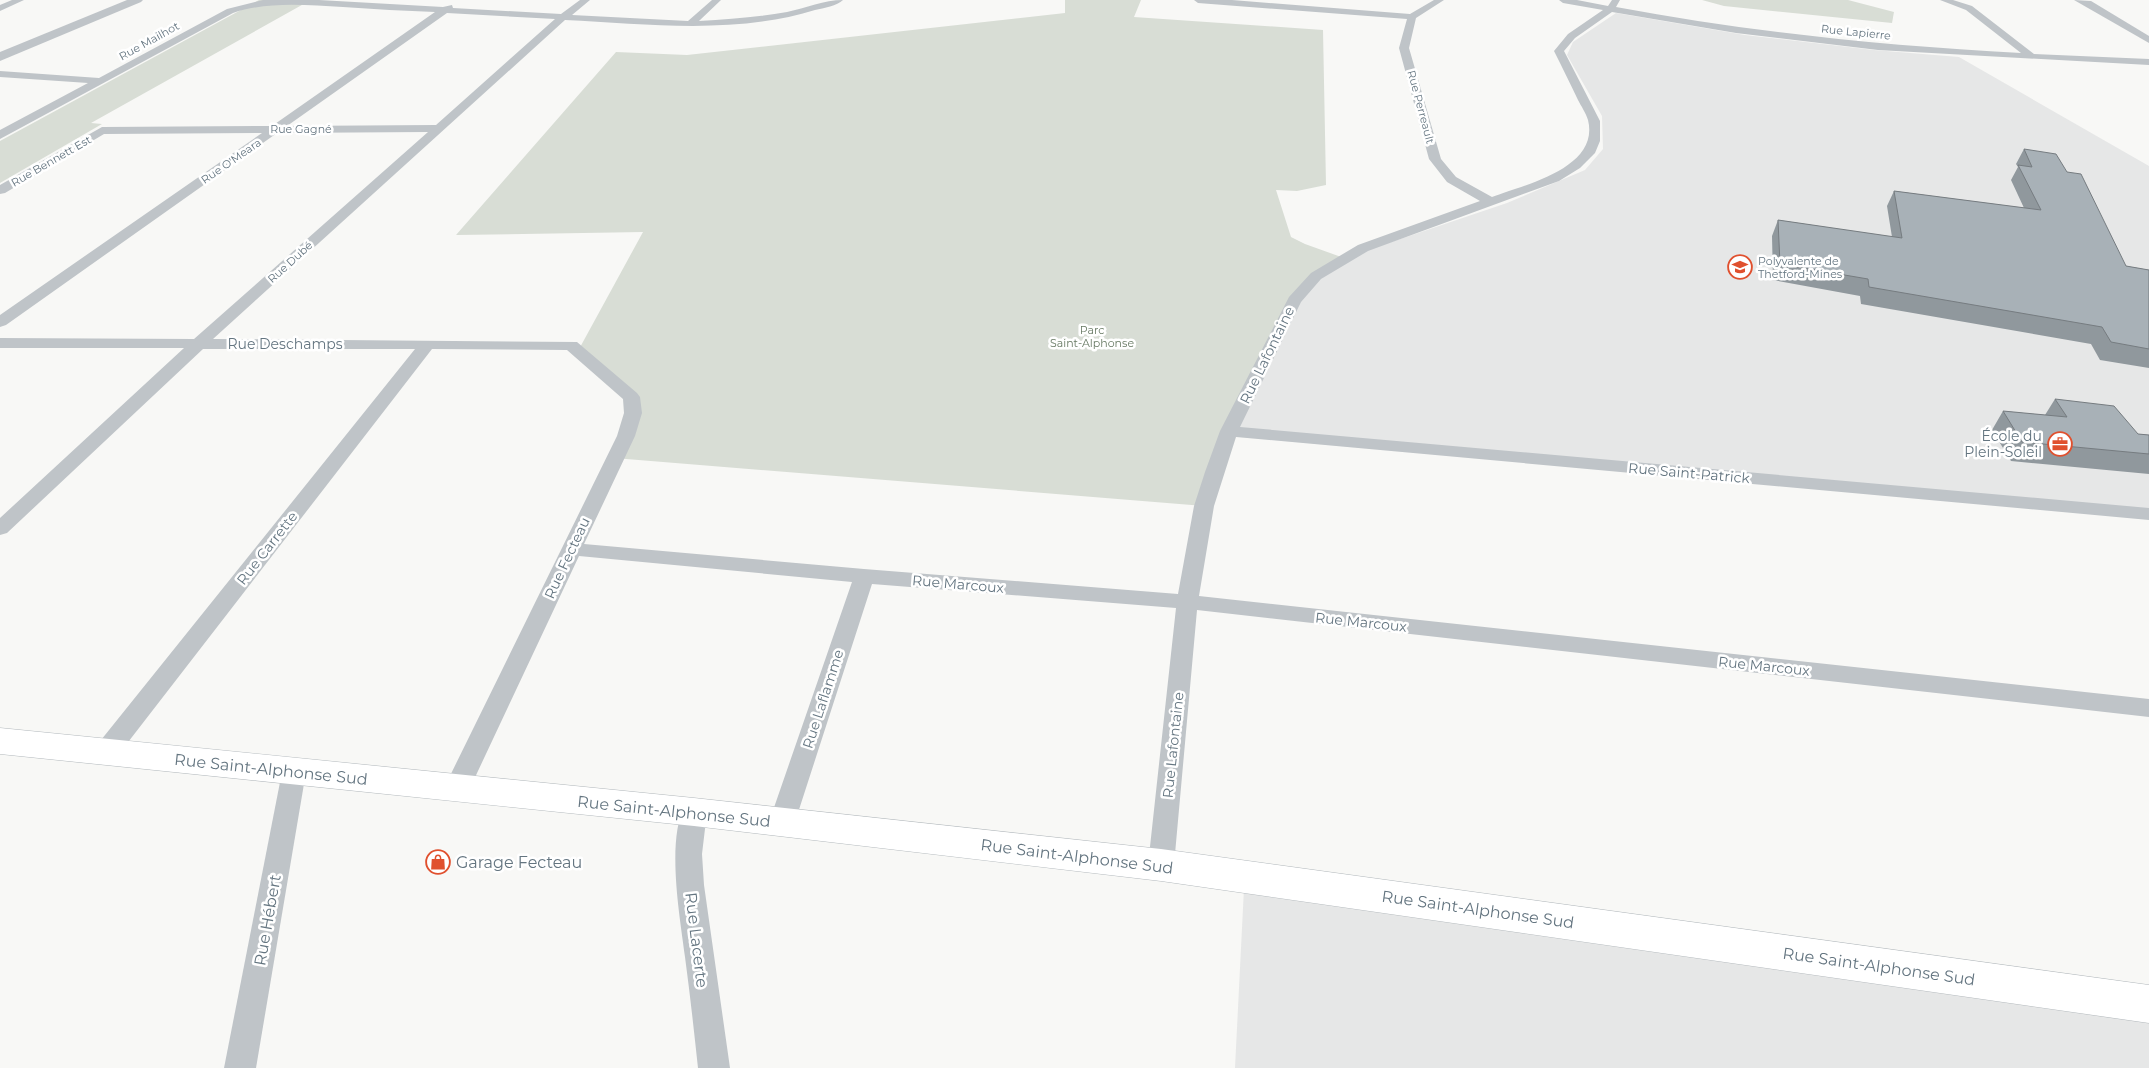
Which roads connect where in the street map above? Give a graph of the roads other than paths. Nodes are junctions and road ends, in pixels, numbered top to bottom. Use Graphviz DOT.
graph roads {
  1 [pos="20,0"];
  2 [pos="137,0"];
  3 [pos="462,0"];
  4 [pos="586,0"];
  5 [pos="717,0"];
  6 [pos="839,0"];
  7 [pos="1198,0"];
  8 [pos="1440,0"];
  9 [pos="1563,0"];
  10 [pos="1944,0"];
  11 [pos="2078,0"];
  12 [pos="321,1"];
  13 [pos="1258,2"];
  14 [pos="1614,5"];
  15 [pos="0,8"];
  16 [pos="446,9"];
  17 [pos="564,16"];
  18 [pos="1412,17"];
  19 [pos="690,24"];
  20 [pos="2149,40"];
  21 [pos="2031,56"];
  22 [pos="0,57"];
  23 [pos="2149,62"];
  24 [pos="0,74"];
  25 [pos="102,81"];
  26 [pos="440,128"];
  27 [pos="278,129"];
  28 [pos="102,131"];
  29 [pos="0,135"];
  30 [pos="0,190"];
  31 [pos="1491,201"];
  32 [pos="0,322"];
  33 [pos="0,343"];
  34 [pos="198,344"];
  35 [pos="428,344"];
  36 [pos="571,345"];
  37 [pos="1229,431"];
  38 [pos="2149,514"];
  39 [pos="0,529"];
  40 [pos="572,549"];
  41 [pos="864,576"];
  42 [pos="1188,602"];
  43 [pos="2149,708"];
  44 [pos="0,741"];
  45 [pos="106,752"];
  46 [pos="294,772"];
  47 [pos="458,788"];
  48 [pos="694,812"];
  49 [pos="782,822"];
  50 [pos="1161,865"];
  51 [pos="2149,1004"];
  52 [pos="240,1068"];
  53 [pos="714,1068"];
  1 -- 15 [label="street"];
  2 -- 22 [label="street"];
  3 -- 16 [label="street, Rue O'Meara"];
  4 -- 17 [label="street, Rue Dubé"];
  5 -- 19 [label="street"];
  6 -- 19 [label="street, Rue Mailhot"];
  7 -- 13 [label="street"];
  8 -- 18 [label="street"];
  9 -- 14 [label="street, Rue Lapierre"];
  10 -- 21 [label="street"];
  11 -- 20 [label="street"];
  12 -- 16 [label="street, Rue Mailhot"];
  12 -- 25 [label="street, Rue Mailhot"];
  13 -- 18 [label="street"];
  14 -- 21 [label="street, Rue Lapierre"];
  14 -- 31 [label="street, Rue Lafontaine"];
  16 -- 17 [label="street, Rue Mailhot"];
  16 -- 27 [label="street, Rue O'Meara"];
  17 -- 19 [label="street, Rue Mailhot"];
  17 -- 26 [label="street, Rue Dubé"];
  18 -- 31 [label="street, Rue Perreault"];
  21 -- 23 [label="street, Rue Lapierre"];
  24 -- 25 [label="street"];
  25 -- 29 [label="street, Rue Mailhot"];
  26 -- 27 [label="street, Rue Gagné"];
  26 -- 34 [label="street, Rue Dubé"];
  27 -- 28 [label="street, Rue Gagné"];
  27 -- 32 [label="street, Rue O'Meara"];
  28 -- 30 [label="street, Rue Bennett Est"];
  31 -- 37 [label="street, Rue Lafontaine"];
  33 -- 34 [label="street, Rue Deschamps"];
  34 -- 35 [label="street, Rue Deschamps"];
  34 -- 39 [label="street, Rue Dubé"];
  35 -- 36 [label="street, Rue Deschamps"];
  35 -- 45 [label="street, Rue Carrette"];
  36 -- 40 [label="street, Rue Fecteau"];
  37 -- 38 [label="street, Rue Saint-Patrick"];
  37 -- 42 [label="street, Rue Lafontaine"];
  40 -- 41 [label="street, Rue Marcoux"];
  40 -- 47 [label="street, Rue Fecteau"];
  41 -- 42 [label="street, Rue Marcoux"];
  41 -- 49 [label="street, Rue Laflamme"];
  42 -- 43 [label="street, Rue Marcoux"];
  42 -- 50 [label="street, Rue Lafontaine"];
  44 -- 45 [label="main road, Rue Saint-Alphonse Sud"];
  45 -- 46 [label="main road, Rue Saint-Alphonse Sud"];
  46 -- 47 [label="main road, Rue Saint-Alphonse Sud"];
  46 -- 52 [label="street, Rue Hébert"];
  47 -- 48 [label="main road, Rue Saint-Alphonse Sud"];
  48 -- 49 [label="main road, Rue Saint-Alphonse Sud"];
  48 -- 53 [label="street, Rue Lacerte"];
  49 -- 50 [label="main road, Rue Saint-Alphonse Sud"];
  50 -- 51 [label="main road, Rue Saint-Alphonse Sud"];
}
